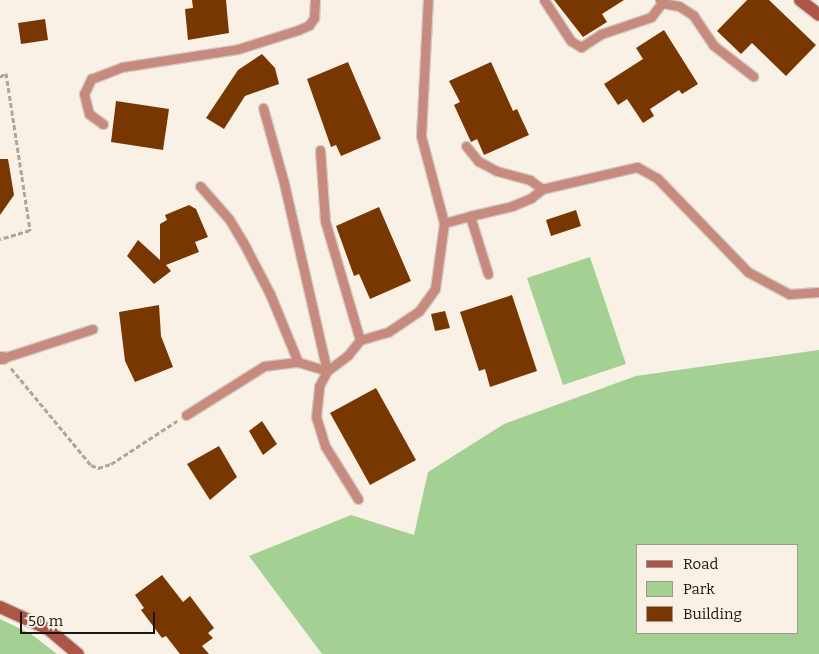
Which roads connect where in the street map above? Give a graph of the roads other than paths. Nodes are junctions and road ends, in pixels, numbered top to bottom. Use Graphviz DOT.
graph roads {
  1 [pos="315,0"];
  2 [pos="428,0"];
  3 [pos="544,0"];
  4 [pos="800,0"];
  5 [pos="661,2"];
  6 [pos="819,15"];
  7 [pos="753,76"];
  8 [pos="263,108"];
  9 [pos="103,124"];
  10 [pos="466,146"];
  11 [pos="320,150"];
  12 [pos="200,186"];
  13 [pos="542,189"];
  14 [pos="470,216"];
  15 [pos="444,224"];
  16 [pos="488,274"];
  17 [pos="819,292"];
  18 [pos="92,329"];
  19 [pos="360,340"];
  20 [pos="1,358"];
  21 [pos="298,362"];
  22 [pos="326,371"];
  23 [pos="186,415"];
  24 [pos="358,499"];
  25 [pos="0,607"];
  26 [pos="78,654"];
  1 -- 9 [label="lane"];
  2 -- 15 [label="lane"];
  3 -- 5 [label="lane"];
  4 -- 6 [label="street"];
  5 -- 7 [label="lane"];
  8 -- 22 [label="lane"];
  10 -- 13 [label="lane"];
  11 -- 19 [label="lane"];
  12 -- 21 [label="lane"];
  13 -- 14 [label="lane"];
  13 -- 17 [label="lane"];
  14 -- 15 [label="lane"];
  14 -- 16 [label="lane"];
  15 -- 19 [label="lane"];
  18 -- 20 [label="lane"];
  19 -- 22 [label="lane"];
  21 -- 22 [label="lane"];
  21 -- 23 [label="lane"];
  22 -- 24 [label="lane"];
  25 -- 26 [label="street"];
}
